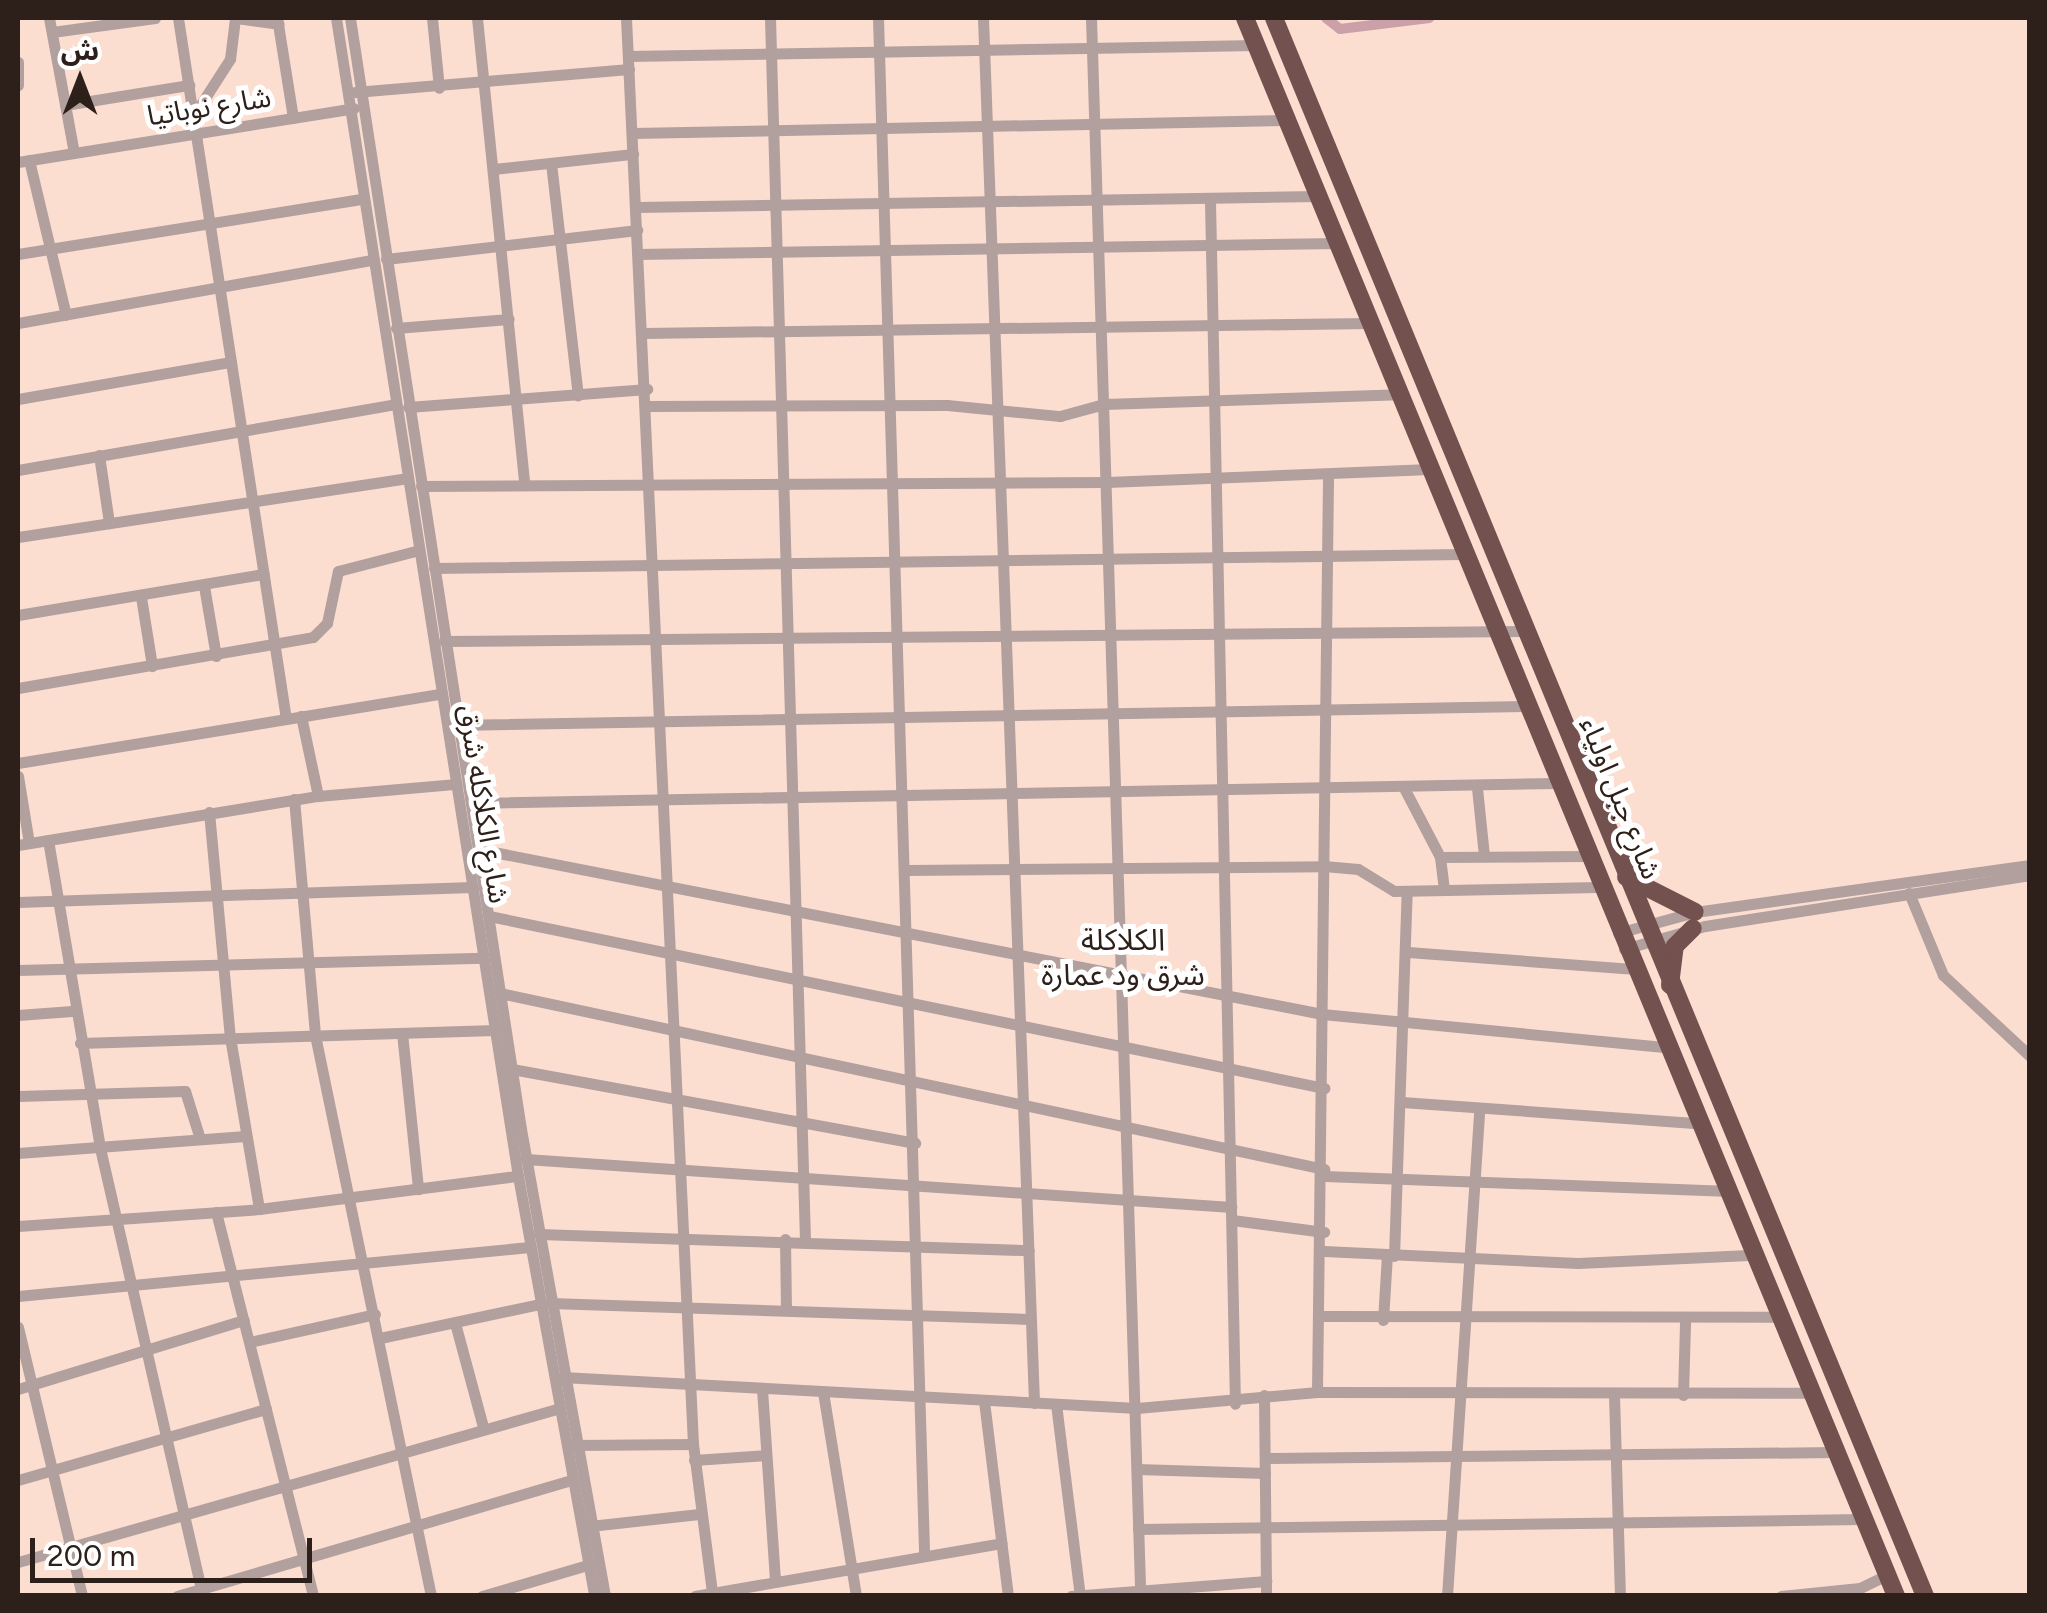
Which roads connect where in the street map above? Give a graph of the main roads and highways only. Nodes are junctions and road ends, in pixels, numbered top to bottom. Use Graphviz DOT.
graph roads {
  1 [pos="1245,18"];
  2 [pos="1274,18"];
  3 [pos="1434,402"];
  4 [pos="1403,403"];
  5 [pos="1623,874"];
  6 [pos="1670,991"];
  7 [pos="1896,1596"];
  8 [pos="1925,1596"];
  1 -- 4 [label="highway, شارع جبل اولياء"];
  2 -- 3 [label="highway, شارع جبل اولياء"];
  3 -- 4 [label="highway"];
  3 -- 5 [label="highway, شارع جبل اولياء"];
  4 -- 7 [label="highway, شارع جبل اولياء"];
  5 -- 6 [label="highway, شارع جبل اولياء"];
  5 -- 6 [label="highway"];
  6 -- 8 [label="highway, شارع جبل اولياء"];
}
